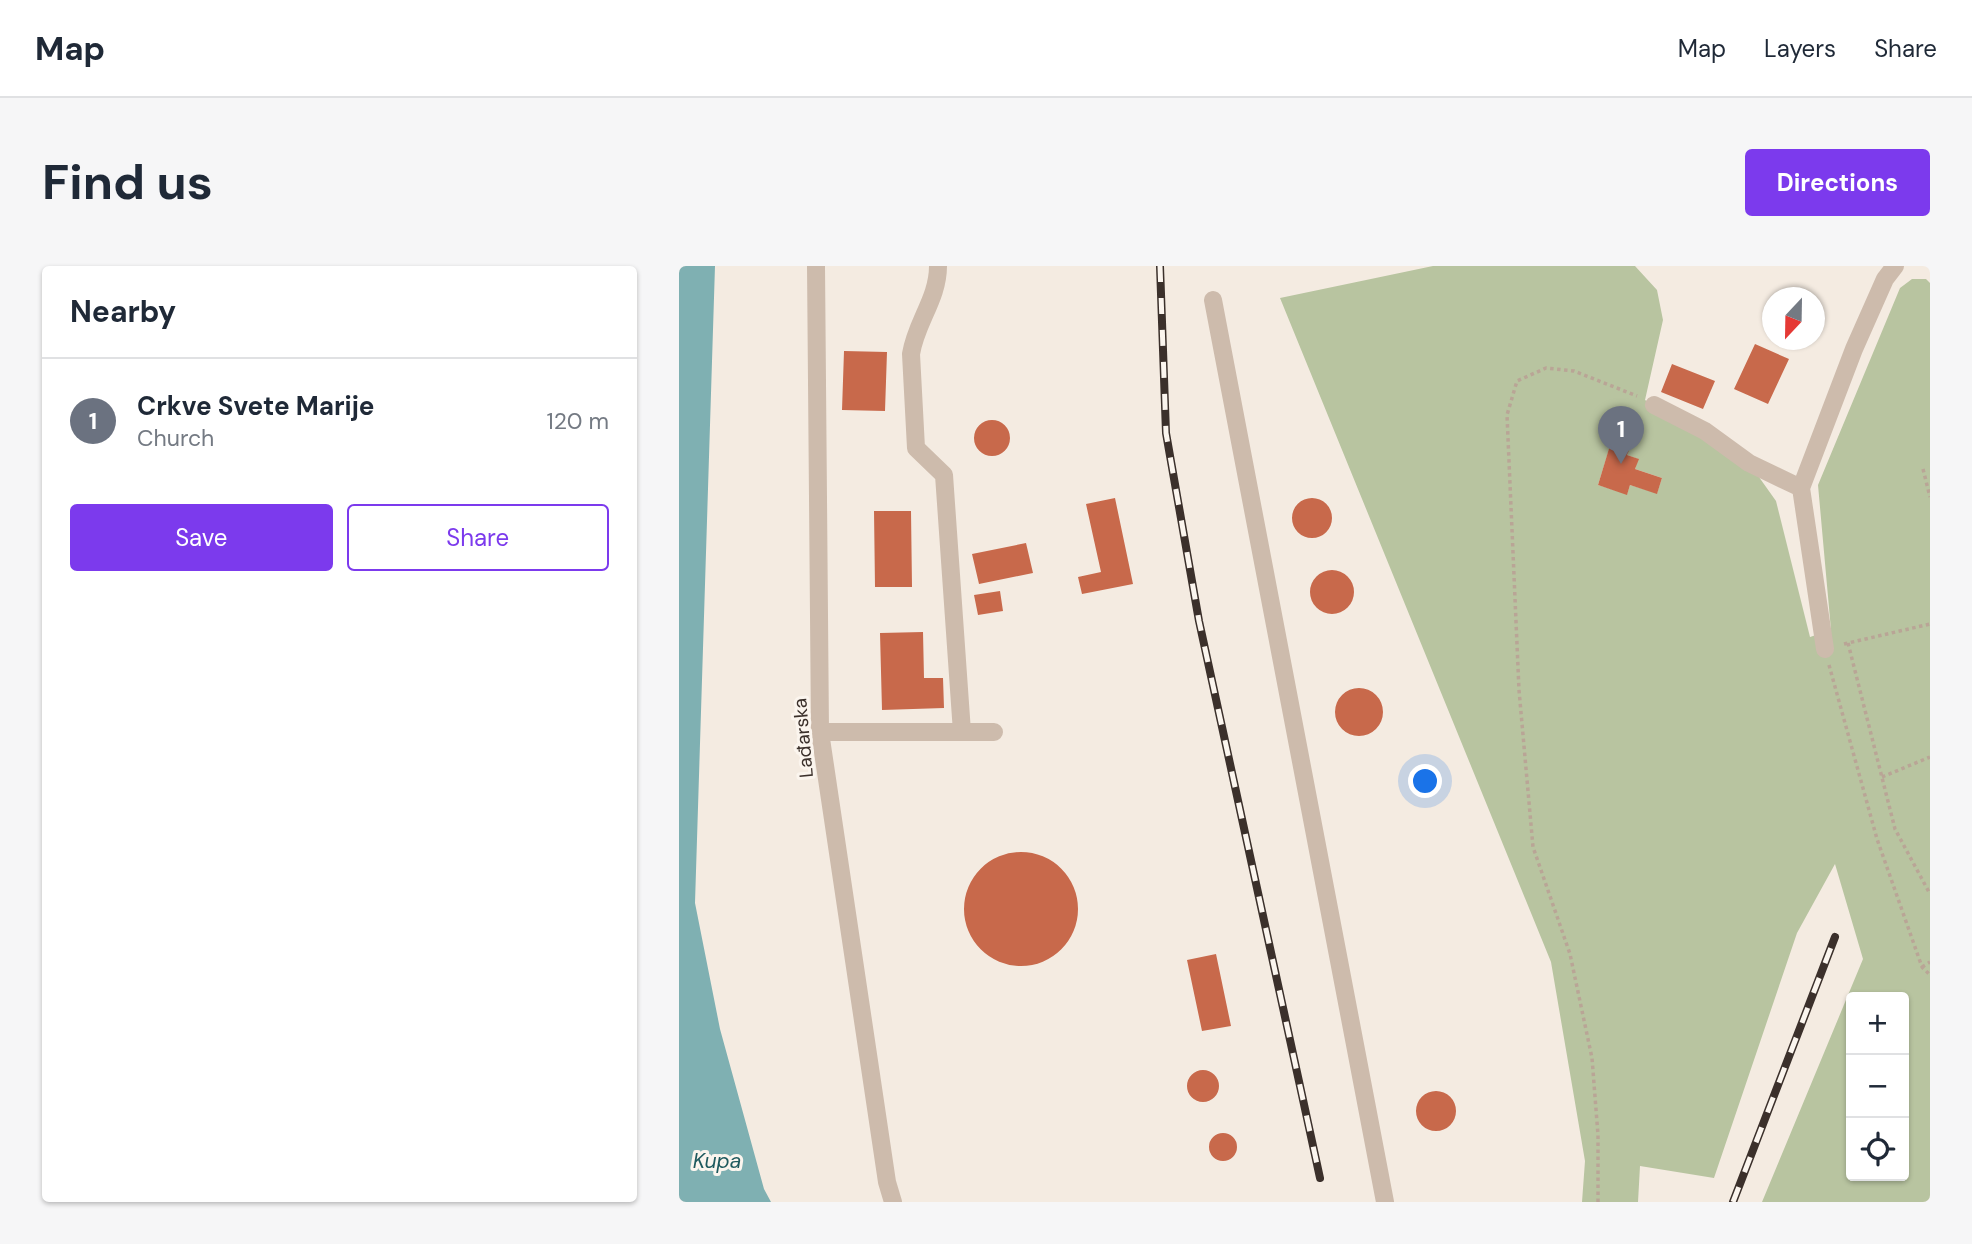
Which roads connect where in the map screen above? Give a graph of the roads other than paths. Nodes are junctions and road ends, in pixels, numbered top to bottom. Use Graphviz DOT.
graph roads {
  1 [pos="816,266"];
  2 [pos="938,266"];
  3 [pos="1895,266"];
  4 [pos="1213,300"];
  5 [pos="1654,405"];
  6 [pos="1801,488"];
  7 [pos="1825,649"];
  8 [pos="820,732"];
  9 [pos="962,732"];
  10 [pos="994,732"];
  11 [pos="893,1202"];
  12 [pos="1385,1202"];
  1 -- 8 [label="street, Lađarska"];
  2 -- 9 [label="street"];
  3 -- 6 [label="street"];
  4 -- 12 [label="street"];
  5 -- 6 [label="street"];
  6 -- 7 [label="street"];
  8 -- 9 [label="street"];
  8 -- 11 [label="street, Lađarska"];
  9 -- 10 [label="street"];
}
